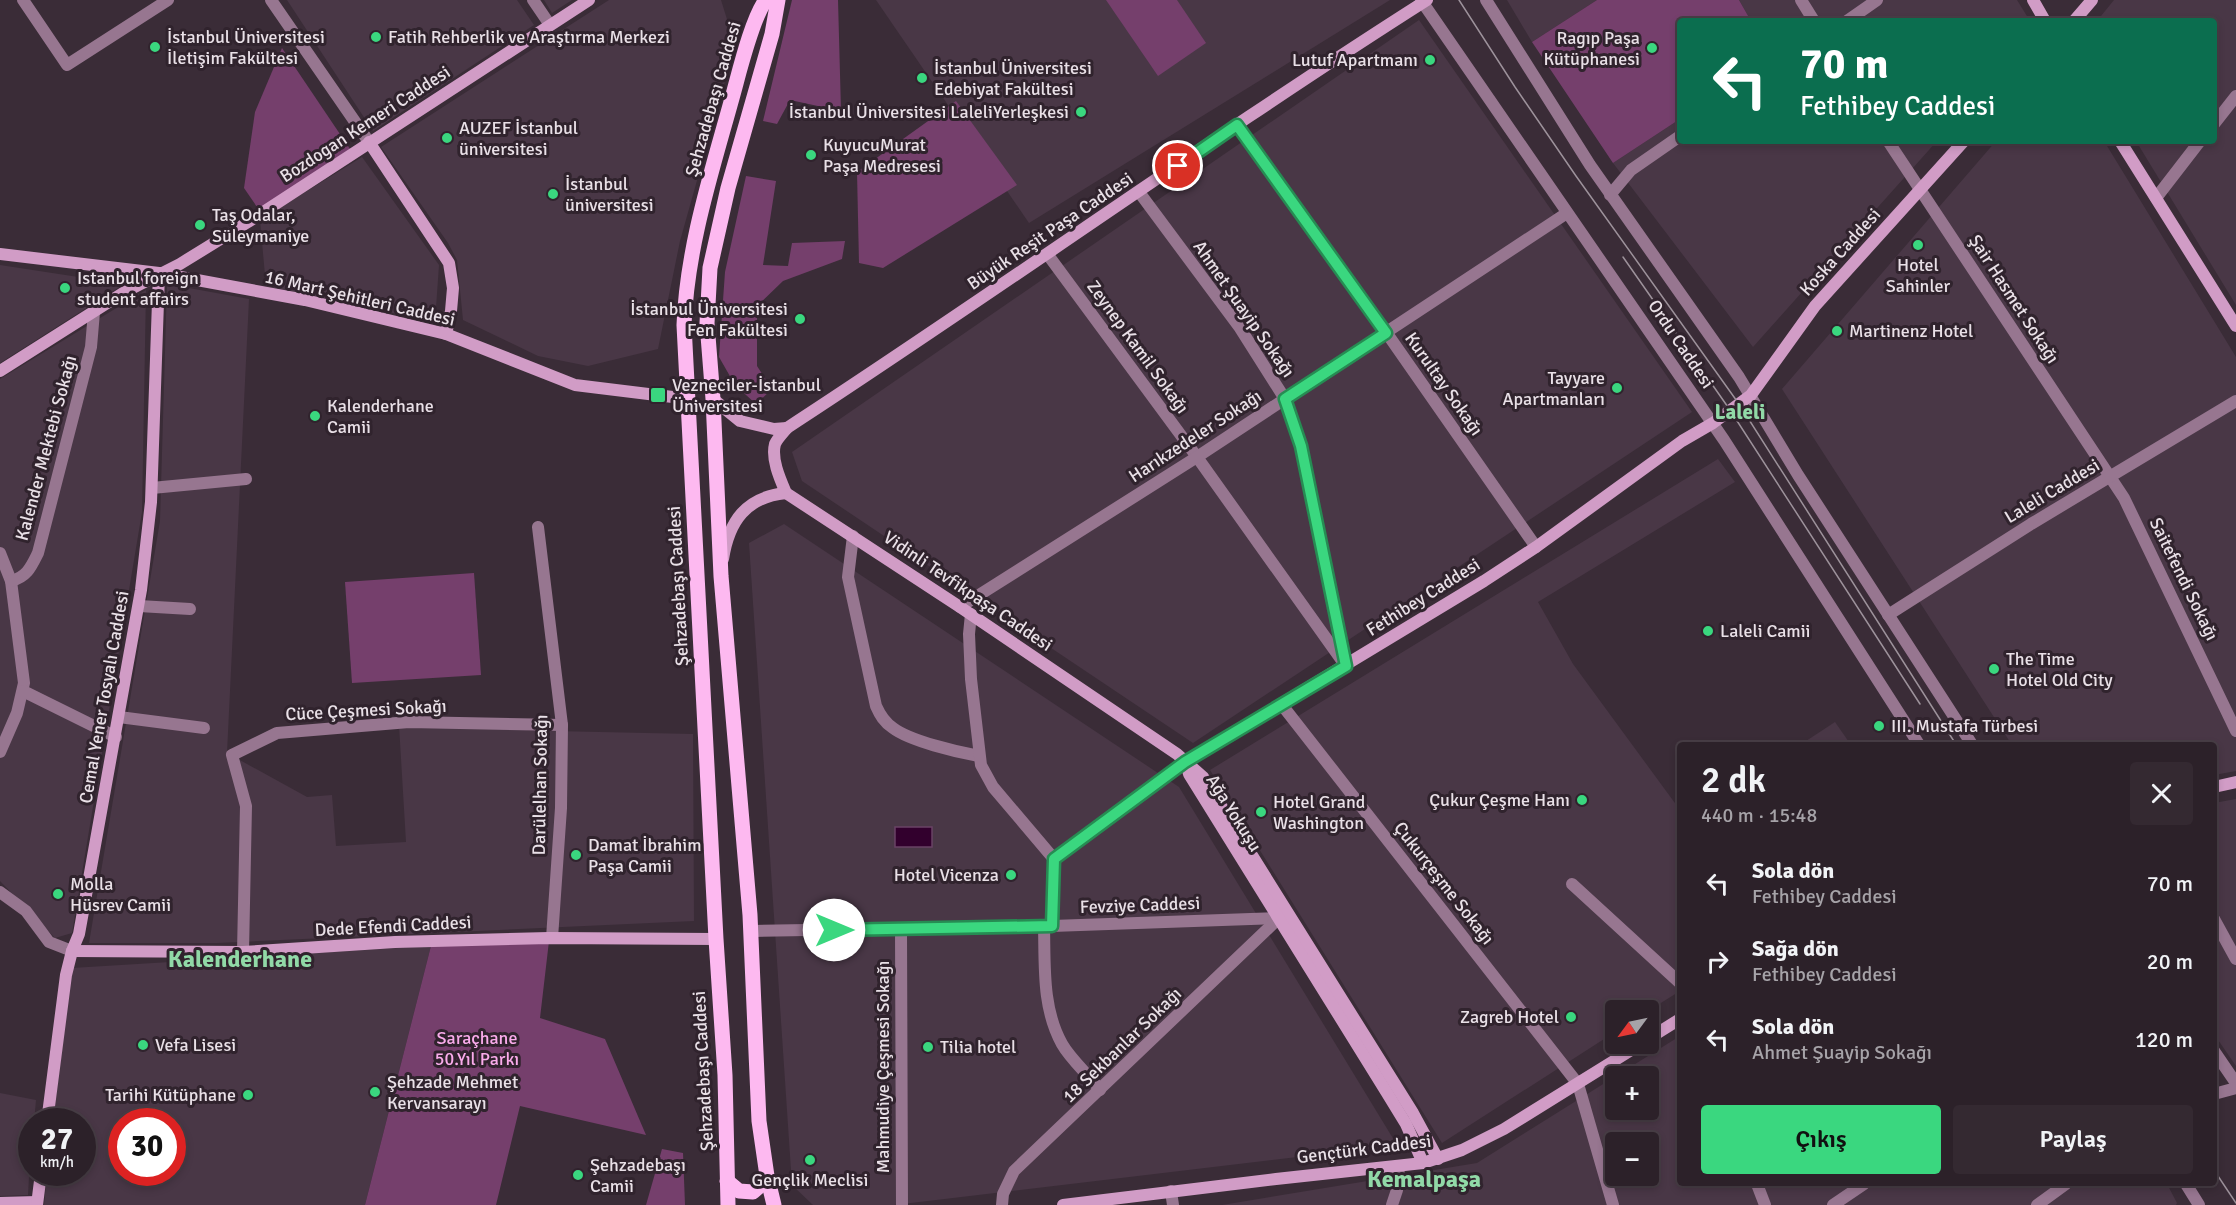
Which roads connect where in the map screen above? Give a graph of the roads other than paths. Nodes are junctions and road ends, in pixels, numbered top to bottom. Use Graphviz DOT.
graph roads {
  1 [pos="23,0"];
  2 [pos="168,0"];
  3 [pos="271,0"];
  4 [pos="533,0"];
  5 [pos="589,0"];
  6 [pos="766,0"];
  7 [pos="778,0"];
  8 [pos="1485,0"];
  9 [pos="1801,0"];
  10 [pos="1877,0"];
  11 [pos="2033,0"];
  12 [pos="2092,0"];
  13 [pos="1424,1"];
  14 [pos="1812,18"];
  15 [pos="1850,18"];
  16 [pos="2043,18"];
  17 [pos="2077,18"];
  18 [pos="550,25"];
  19 [pos="2236,96"];
  20 [pos="2217,120"];
  21 [pos="1237,125"];
  22 [pos="1677,137"];
  23 [pos="369,142"];
  24 [pos="1890,144"];
  25 [pos="1961,144"];
  26 [pos="2122,144"];
  27 [pos="2198,144"];
  28 [pos="1920,188"];
  29 [pos="1139,192"];
  30 [pos="1610,195"];
  31 [pos="2156,198"];
  32 [pos="1567,213"];
  33 [pos="0,254"];
  34 [pos="1048,255"];
  35 [pos="159,273"];
  36 [pos="94,312"];
  37 [pos="2236,326"];
  38 [pos="1386,333"];
  39 [pos="446,334"];
  40 [pos="0,371"];
  41 [pos="1751,395"];
  42 [pos="689,399"];
  43 [pos="713,399"];
  44 [pos="1285,399"];
  45 [pos="2236,401"];
  46 [pos="1713,423"];
  47 [pos="787,428"];
  48 [pos="1197,457"];
  49 [pos="2112,476"];
  50 [pos="246,479"];
  51 [pos="152,488"];
  52 [pos="786,493"];
  53 [pos="538,527"];
  54 [pos="853,536"];
  55 [pos="1536,547"];
  56 [pos="0,553"];
  57 [pos="721,576"];
  58 [pos="11,581"];
  59 [pos="139,606"];
  60 [pos="190,609"];
  61 [pos="966,610"];
  62 [pos="1888,615"];
  63 [pos="1346,666"];
  64 [pos="23,691"];
  65 [pos="1282,705"];
  66 [pos="119,717"];
  67 [pos="562,725"];
  68 [pos="204,728"];
  69 [pos="2236,731"];
  70 [pos="116,737"];
  71 [pos="1917,742"];
  72 [pos="1970,742"];
  73 [pos="0,752"];
  74 [pos="979,756"];
  75 [pos="1185,762"];
  76 [pos="2236,782"];
  77 [pos="2217,786"];
  78 [pos="1054,859"];
  79 [pos="1572,884"];
  80 [pos="0,892"];
  81 [pos="1283,915"];
  82 [pos="2217,924"];
  83 [pos="1048,926"];
  84 [pos="901,930"];
  85 [pos="751,931"];
  86 [pos="552,938"];
  87 [pos="716,939"];
  88 [pos="72,951"];
  89 [pos="243,952"];
  90 [pos="2236,959"];
  91 [pos="1677,980"];
  92 [pos="1677,1021"];
  93 [pos="1659,1032"];
  94 [pos="1625,1054"];
  95 [pos="2217,1055"];
  96 [pos="2236,1083"];
  97 [pos="1578,1084"];
  98 [pos="2236,1088"];
  99 [pos="1101,1090"];
  100 [pos="2217,1093"];
  101 [pos="49,1108"];
  102 [pos="1438,1159"];
  103 [pos="1423,1163"];
  104 [pos="1399,1167"];
  105 [pos="767,1176"];
  106 [pos="727,1181"];
  107 [pos="39,1186"];
  108 [pos="1759,1186"];
  109 [pos="1861,1186"];
  110 [pos="2063,1186"];
  111 [pos="2187,1186"];
  112 [pos="1172,1191"];
  113 [pos="0,1203"];
  114 [pos="37,1204"];
  115 [pos="728,1205"];
  116 [pos="774,1205"];
  117 [pos="902,1205"];
  118 [pos="1002,1205"];
  119 [pos="1063,1205"];
  120 [pos="1173,1205"];
  121 [pos="1392,1205"];
  122 [pos="1613,1205"];
  123 [pos="1765,1205"];
  124 [pos="1833,1205"];
  125 [pos="2037,1205"];
  126 [pos="2199,1205"];
  1 -- 2 [label="street"];
  3 -- 23 [label="street"];
  4 -- 18 [label="street"];
  5 -- 18 [label="street, Bozdogan Kemeri Caddesi"];
  6 -- 42 [label="main road, Şehzadebaşı Caddesi"];
  7 -- 43 [label="main road"];
  8 -- 30 [label="street, Ordu Caddesi"];
  9 -- 14 [label="street"];
  10 -- 15 [label="street"];
  11 -- 16 [label="street"];
  12 -- 17 [label="street"];
  13 -- 21 [label="street, Büyük Reşit Paşa Caddesi"];
  13 -- 32 [label="street, Ordu Caddesi"];
  18 -- 23 [label="street, Bozdogan Kemeri Caddesi"];
  19 -- 20 [label="street"];
  21 -- 29 [label="street, Büyük Reşit Paşa Caddesi"];
  21 -- 38 [label="street, Kurultay Sokağı"];
  22 -- 30 [label="street"];
  23 -- 35 [label="street, Bozdogan Kemeri Caddesi"];
  23 -- 39 [label="street"];
  24 -- 28 [label="street, Şair Hasmet Sokağı"];
  25 -- 28 [label="street, Koska Caddesi"];
  26 -- 31 [label="street"];
  27 -- 31 [label="street"];
  28 -- 41 [label="street, Koska Caddesi"];
  28 -- 49 [label="street, Şair Hasmet Sokağı"];
  29 -- 34 [label="street, Büyük Reşit Paşa Caddesi"];
  29 -- 44 [label="street, Ahmet Şuayip Sokağı"];
  30 -- 41 [label="street, Ordu Caddesi"];
  31 -- 37 [label="street"];
  32 -- 38 [label="street, Harıkzedeler Sokağı"];
  32 -- 46 [label="street, Ordu Caddesi"];
  33 -- 35 [label="street, 16 Mart Şehitleri Caddesi"];
  34 -- 47 [label="street, Büyük Reşit Paşa Caddesi"];
  34 -- 48 [label="street, Zeynep Kamil Sokağı"];
  35 -- 36 [label="street, Bozdogan Kemeri Caddesi"];
  35 -- 39 [label="street, 16 Mart Şehitleri Caddesi"];
  35 -- 51 [label="street, Cemal Yener Tosyalı Caddesi"];
  36 -- 40 [label="street, Bozdogan Kemeri Caddesi"];
  36 -- 58 [label="street, Kalender Mektebi Sokağı"];
  38 -- 44 [label="street, Harıkzedeler Sokağı"];
  38 -- 55 [label="street, Kurultay Sokağı"];
  39 -- 42 [label="street, 16 Mart Şehitleri Caddesi"];
  41 -- 46 [label="street, Koska Caddesi"];
  41 -- 62 [label="street, Ordu Caddesi"];
  42 -- 87 [label="main road, Şehzadebaşı Caddesi"];
  43 -- 47 [label="street"];
  43 -- 57 [label="main road"];
  44 -- 48 [label="street, Harıkzedeler Sokağı"];
  44 -- 63 [label="street, Ahmet Şuayip Sokağı"];
  45 -- 49 [label="street, Laleli Caddesi"];
  46 -- 55 [label="street, Fethibey Caddesi"];
  46 -- 71 [label="street, Ordu Caddesi"];
  47 -- 52 [label="street"];
  48 -- 61 [label="street, Harıkzedeler Sokağı"];
  48 -- 63 [label="street, Zeynep Kamil Sokağı"];
  49 -- 62 [label="street, Laleli Caddesi"];
  49 -- 69 [label="street, Saitefendi Sokağı"];
  50 -- 51 [label="street"];
  51 -- 59 [label="street, Cemal Yener Tosyalı Caddesi"];
  52 -- 54 [label="street, Vidinli Tevfikpaşa Caddesi"];
  52 -- 57 [label="street"];
  53 -- 67 [label="street, Darülelhan Sokağı"];
  54 -- 61 [label="street, Vidinli Tevfikpaşa Caddesi"];
  54 -- 74 [label="street"];
  55 -- 63 [label="street, Fethibey Caddesi"];
  56 -- 58 [label="street"];
  57 -- 85 [label="main road"];
  58 -- 64 [label="street"];
  59 -- 60 [label="street"];
  59 -- 66 [label="street, Cemal Yener Tosyalı Caddesi"];
  61 -- 74 [label="street"];
  61 -- 75 [label="street, Vidinli Tevfikpaşa Caddesi"];
  62 -- 72 [label="street, Ordu Caddesi"];
  63 -- 65 [label="street, Fethibey Caddesi"];
  64 -- 70 [label="street"];
  64 -- 73 [label="street"];
  65 -- 75 [label="street, Fethibey Caddesi"];
  65 -- 97 [label="street, Çukurçeşme Sokağı"];
  66 -- 68 [label="street"];
  66 -- 70 [label="street, Cemal Yener Tosyalı Caddesi"];
  67 -- 86 [label="street, Darülelhan Sokağı"];
  67 -- 89 [label="street, Cüce Çeşmesi Sokağı"];
  70 -- 88 [label="street, Cemal Yener Tosyalı Caddesi"];
  74 -- 78 [label="street"];
  75 -- 78 [label="street, Fethibey Caddesi"];
  75 -- 81 [label="street, Ağa Yokuşu"];
  76 -- 77 [label="street"];
  78 -- 83 [label="street"];
  79 -- 91 [label="street"];
  80 -- 88 [label="street"];
  81 -- 83 [label="street, Fevziye Caddesi"];
  81 -- 99 [label="street, 18 Sekbanlar Sokağı"];
  81 -- 102 [label="street, Ağa Yokuşu"];
  81 -- 103 [label="street, Ağa Yokuşu"];
  82 -- 90 [label="street"];
  83 -- 84 [label="street, Fevziye Caddesi"];
  83 -- 99 [label="street"];
  84 -- 85 [label="street, Fevziye Caddesi"];
  84 -- 117 [label="street, Mahmudiye Çeşmesi Sokağı"];
  85 -- 105 [label="main road"];
  86 -- 87 [label="street, Dede Efendi Caddesi"];
  86 -- 89 [label="street, Dede Efendi Caddesi"];
  87 -- 106 [label="main road, Şehzadebaşı Caddesi"];
  88 -- 89 [label="street, Dede Efendi Caddesi"];
  88 -- 101 [label="street, Cemal Yener Tosyalı Caddesi"];
  92 -- 93 [label="street"];
  94 -- 97 [label="street, Gençtürk Caddesi"];
  95 -- 96 [label="street"];
  97 -- 102 [label="street, Gençtürk Caddesi"];
  97 -- 122 [label="street"];
  98 -- 100 [label="street"];
  99 -- 118 [label="street, 18 Sekbanlar Sokağı"];
  102 -- 103 [label="street, Gençtürk Caddesi"];
  103 -- 104 [label="street, Gençtürk Caddesi"];
  104 -- 112 [label="street, Gençtürk Caddesi"];
  104 -- 121 [label="street"];
  105 -- 106 [label="main road"];
  105 -- 116 [label="main road"];
  106 -- 115 [label="main road, Şehzadebaşı Caddesi"];
  107 -- 114 [label="street"];
  108 -- 123 [label="street"];
  109 -- 124 [label="street"];
  110 -- 125 [label="street"];
  111 -- 126 [label="street"];
  112 -- 119 [label="street, Gençtürk Caddesi"];
  112 -- 120 [label="street"];
  113 -- 114 [label="street"];
}
